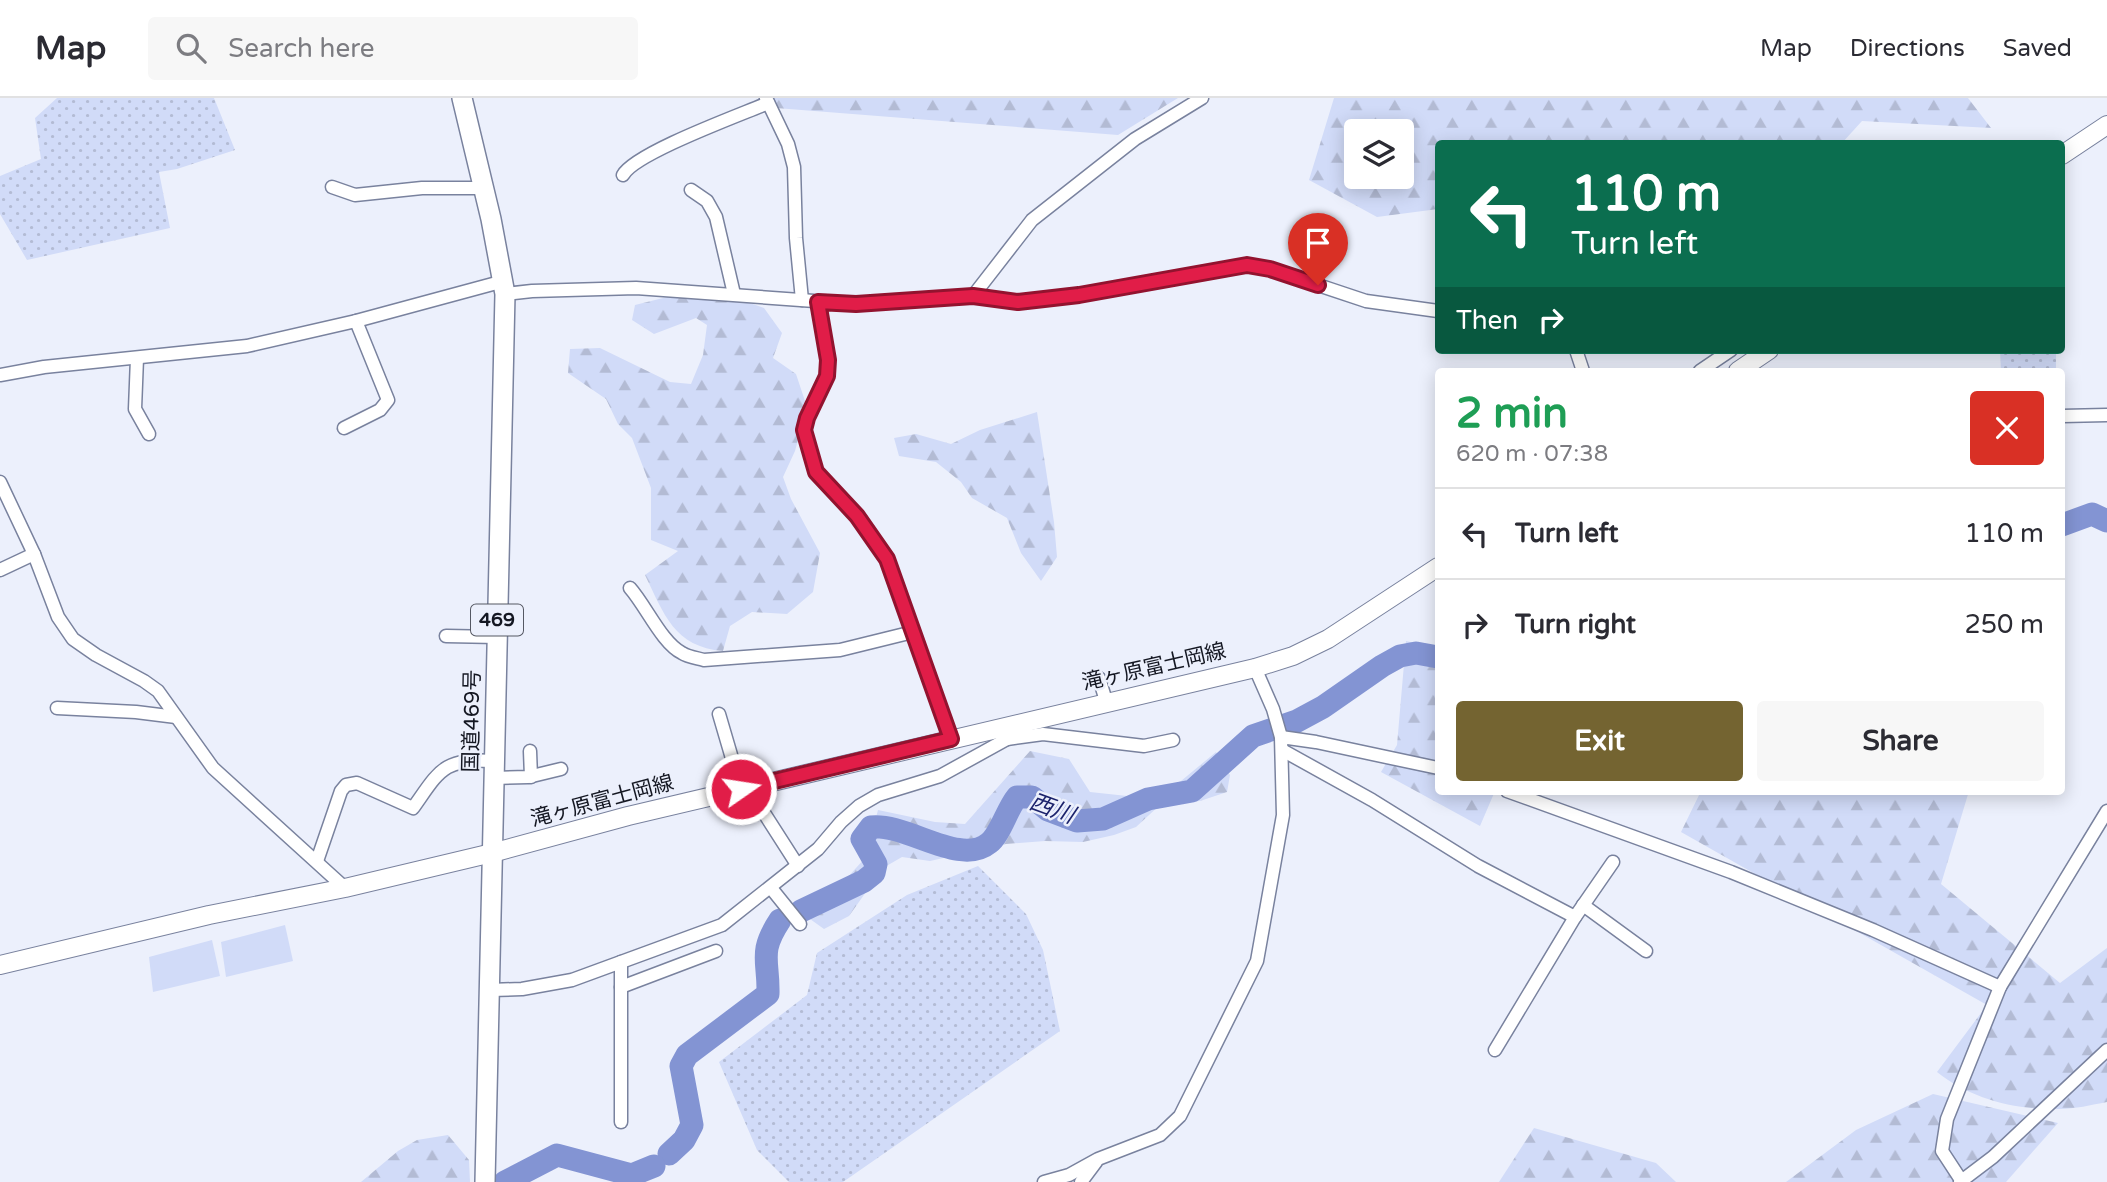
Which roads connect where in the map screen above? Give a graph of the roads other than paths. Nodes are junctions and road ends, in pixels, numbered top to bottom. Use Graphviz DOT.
graph roads {
  1 [pos="462,98"];
  2 [pos="1202,98"];
  3 [pos="767,100"];
  4 [pos="2107,125"];
  5 [pos="2065,153"];
  6 [pos="623,175"];
  7 [pos="332,187"];
  8 [pos="484,188"];
  9 [pos="691,190"];
  10 [pos="504,287"];
  11 [pos="734,294"];
  12 [pos="973,296"];
  13 [pos="802,300"];
  14 [pos="818,302"];
  15 [pos="1435,311"];
  16 [pos="356,321"];
  17 [pos="1725,354"];
  18 [pos="1763,354"];
  19 [pos="137,358"];
  20 [pos="1704,368"];
  21 [pos="1742,368"];
  22 [pos="0,374"];
  23 [pos="2107,415"];
  24 [pos="2065,416"];
  25 [pos="344,428"];
  26 [pos="149,434"];
  27 [pos="0,482"];
  28 [pos="34,554"];
  29 [pos="0,569"];
  30 [pos="1435,569"];
  31 [pos="630,588"];
  32 [pos="913,632"];
  33 [pos="446,636"];
  34 [pos="497,637"];
  35 [pos="1255,668"];
  36 [pos="1099,678"];
  37 [pos="1105,701"];
  38 [pos="57,708"];
  39 [pos="719,714"];
  40 [pos="176,717"];
  41 [pos="1005,733"];
  42 [pos="951,739"];
  43 [pos="1173,740"];
  44 [pos="1281,744"];
  45 [pos="530,751"];
  46 [pos="1435,767"];
  47 [pos="561,769"];
  48 [pos="494,770"];
  49 [pos="531,777"];
  50 [pos="744,788"];
  51 [pos="1518,795"];
  52 [pos="2107,811"];
  53 [pos="492,853"];
  54 [pos="317,861"];
  55 [pos="1613,862"];
  56 [pos="798,866"];
  57 [pos="345,888"];
  58 [pos="771,888"];
  59 [pos="1583,905"];
  60 [pos="1575,917"];
  61 [pos="800,924"];
  62 [pos="716,951"];
  63 [pos="1646,951"];
  64 [pos="621,962"];
  65 [pos="0,965"];
  66 [pos="621,987"];
  67 [pos="2000,987"];
  68 [pos="490,990"];
  69 [pos="1495,1050"];
  70 [pos="2107,1050"];
  71 [pos="621,1122"];
  72 [pos="1098,1159"];
  73 [pos="1961,1181"];
  74 [pos="485,1182"];
  75 [pos="1044,1182"];
  76 [pos="1081,1182"];
  1 -- 8 [label="highway, 国道469号 / 469"];
  2 -- 12 [label="street"];
  3 -- 6 [label="street"];
  3 -- 13 [label="street"];
  4 -- 5 [label="main road"];
  7 -- 8 [label="street"];
  8 -- 10 [label="highway, 国道469号 / 469"];
  9 -- 11 [label="street"];
  10 -- 11 [label="street"];
  10 -- 16 [label="street"];
  10 -- 34 [label="highway, 国道469号 / 469"];
  11 -- 13 [label="street"];
  12 -- 14 [label="street"];
  12 -- 15 [label="street"];
  13 -- 14 [label="street"];
  14 -- 32 [label="street"];
  16 -- 19 [label="street"];
  16 -- 25 [label="street"];
  17 -- 20 [label="street"];
  18 -- 21 [label="main road"];
  19 -- 22 [label="street"];
  19 -- 26 [label="street"];
  23 -- 24 [label="street"];
  27 -- 28 [label="street"];
  28 -- 29 [label="street"];
  28 -- 40 [label="street"];
  30 -- 35 [label="main road, 滝ヶ原富士岡線"];
  31 -- 32 [label="street"];
  32 -- 42 [label="street"];
  33 -- 34 [label="street"];
  34 -- 48 [label="highway, 国道469号 / 469"];
  35 -- 37 [label="main road, 滝ヶ原富士岡線"];
  35 -- 44 [label="street"];
  36 -- 37 [label="street"];
  37 -- 41 [label="main road, 滝ヶ原富士岡線"];
  38 -- 40 [label="street"];
  39 -- 50 [label="street"];
  40 -- 54 [label="street"];
  41 -- 42 [label="main road, 滝ヶ原富士岡線"];
  41 -- 43 [label="street"];
  41 -- 56 [label="street"];
  42 -- 50 [label="main road, 滝ヶ原富士岡線"];
  44 -- 46 [label="street"];
  44 -- 60 [label="street"];
  44 -- 72 [label="street"];
  45 -- 49 [label="street"];
  47 -- 49 [label="street"];
  48 -- 49 [label="street"];
  48 -- 53 [label="highway, 国道469号 / 469"];
  48 -- 54 [label="street"];
  50 -- 53 [label="main road, 滝ヶ原富士岡線"];
  50 -- 56 [label="street"];
  51 -- 67 [label="street"];
  52 -- 67 [label="street"];
  53 -- 57 [label="main road, 滝ヶ原富士岡線"];
  53 -- 68 [label="highway, 国道469号 / 469"];
  54 -- 57 [label="street"];
  55 -- 59 [label="street"];
  56 -- 58 [label="street"];
  57 -- 65 [label="main road, 滝ヶ原富士岡線"];
  58 -- 61 [label="street"];
  58 -- 64 [label="street"];
  59 -- 60 [label="street"];
  59 -- 63 [label="street"];
  60 -- 69 [label="street"];
  62 -- 66 [label="street"];
  64 -- 66 [label="street"];
  64 -- 68 [label="street"];
  66 -- 71 [label="street"];
  67 -- 73 [label="street"];
  68 -- 74 [label="highway, 国道469号 / 469"];
  70 -- 73 [label="street"];
  72 -- 75 [label="street"];
  72 -- 76 [label="street"];
}
